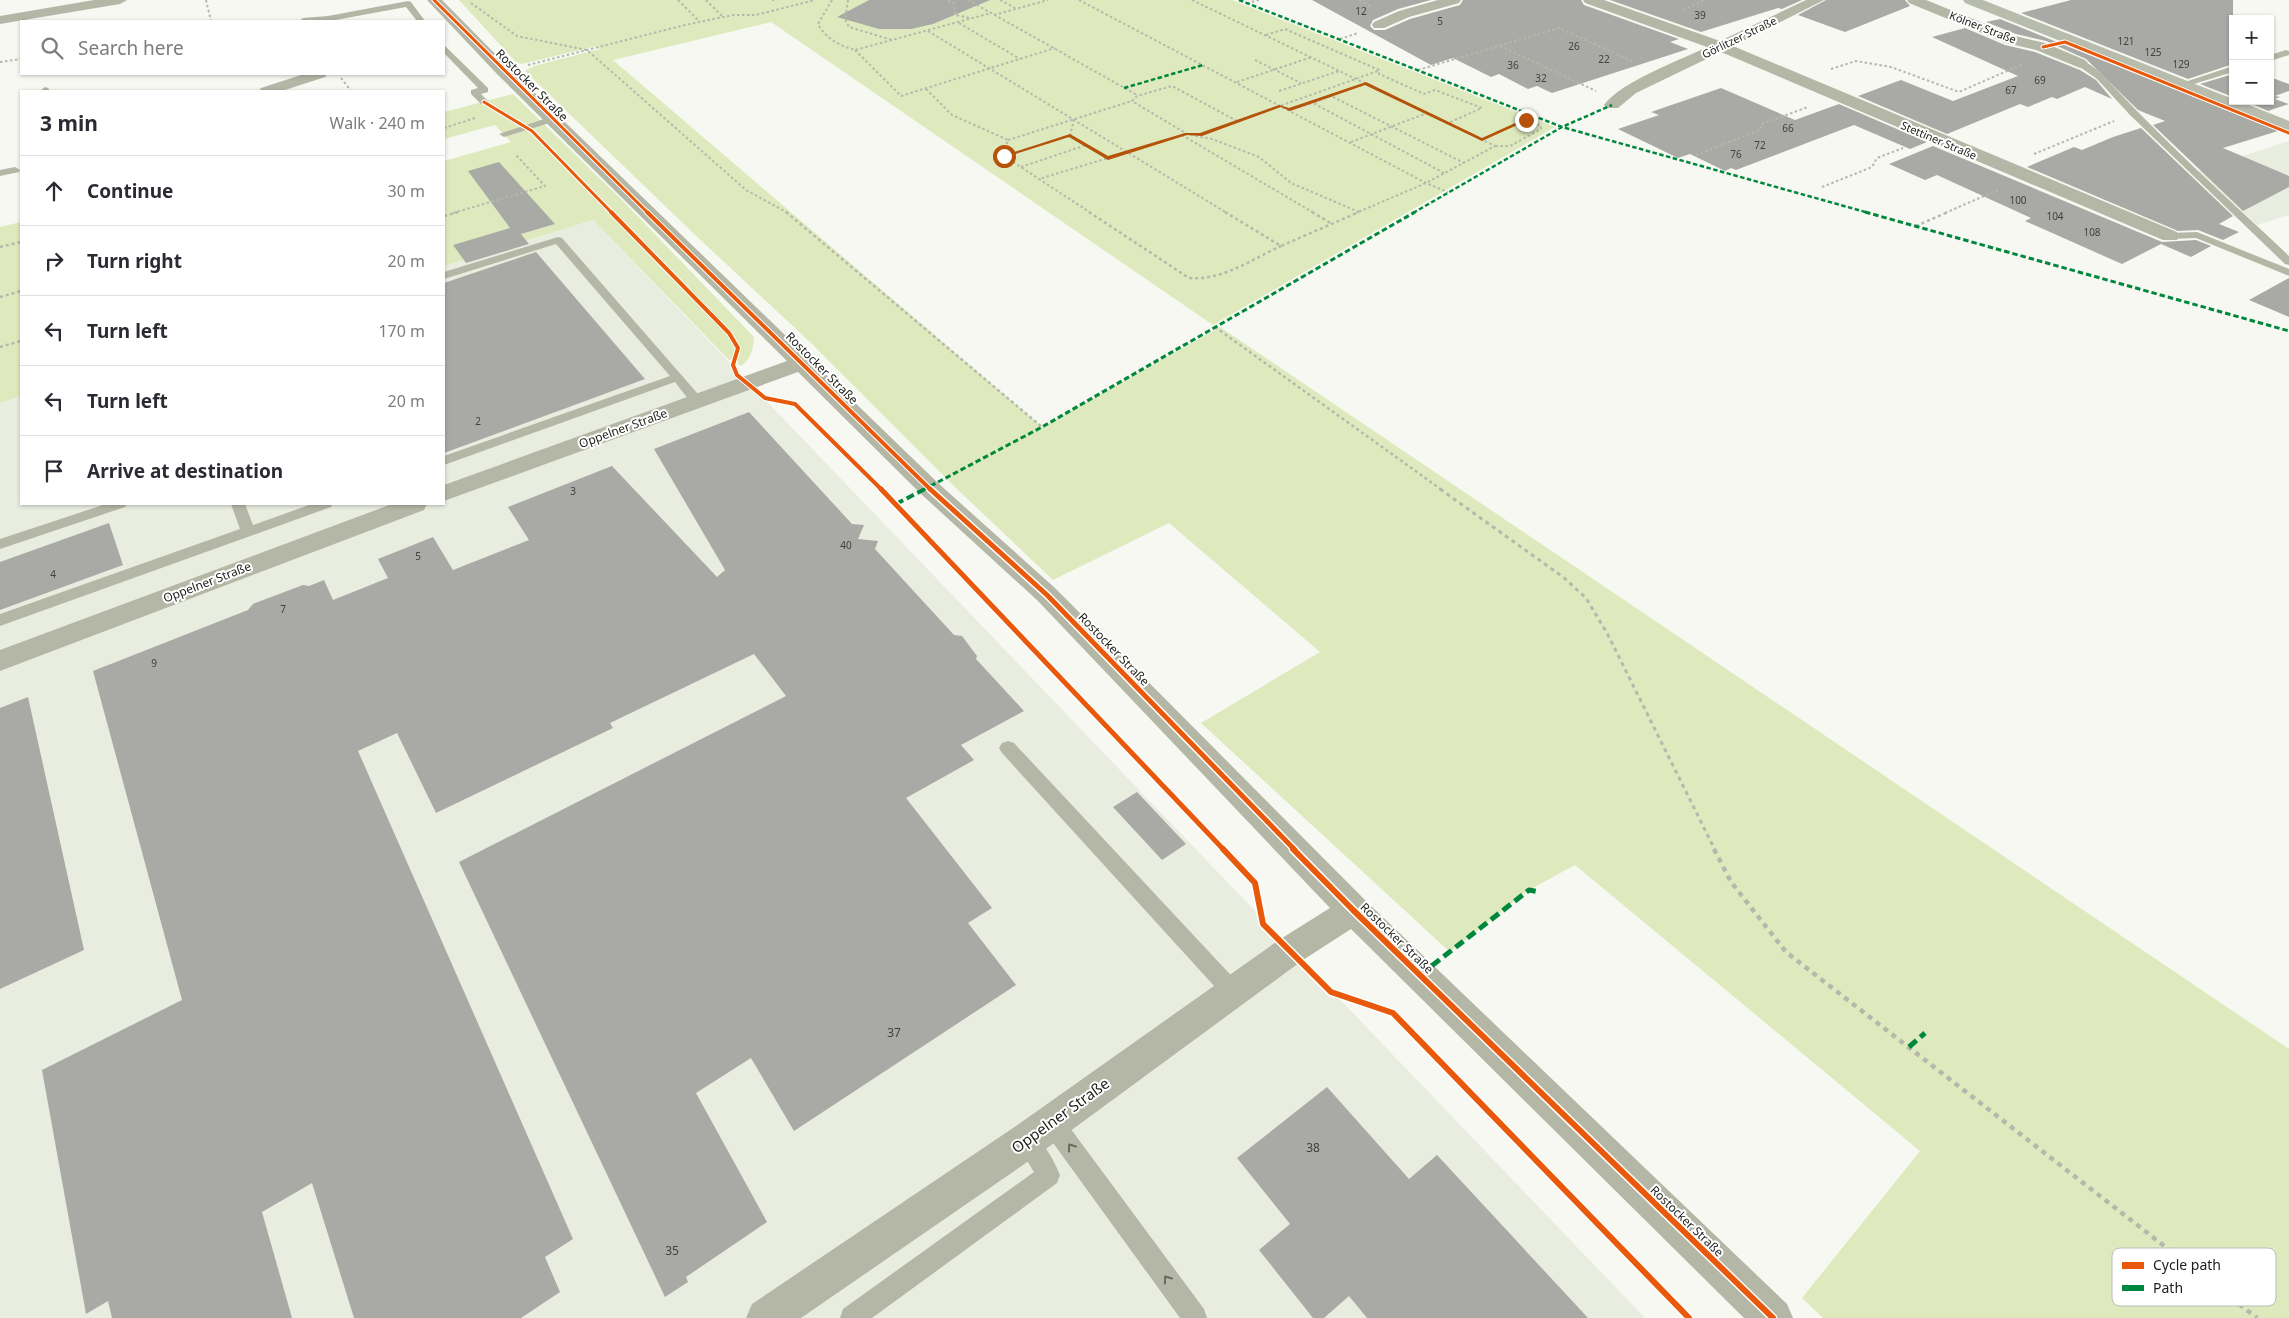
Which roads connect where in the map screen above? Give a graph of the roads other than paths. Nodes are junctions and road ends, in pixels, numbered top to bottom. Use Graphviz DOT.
graph roads {
  1 [pos="120,0"];
  2 [pos="434,0"];
  3 [pos="1454,0"];
  4 [pos="1590,0"];
  5 [pos="1817,0"];
  6 [pos="1914,0"];
  7 [pos="1970,0"];
  8 [pos="0,20"];
  9 [pos="316,20"];
  10 [pos="420,20"];
  11 [pos="1380,25"];
  12 [pos="462,29"];
  13 [pos="445,34"];
  14 [pos="1719,46"];
  15 [pos="445,49"];
  16 [pos="2286,53"];
  17 [pos="2274,57"];
  18 [pos="2080,63"];
  19 [pos="2229,70"];
  20 [pos="317,75"];
  21 [pos="2184,84"];
  22 [pos="269,90"];
  23 [pos="484,102"];
  24 [pos="1615,103"];
  25 [pos="553,119"];
  26 [pos="2289,127"];
  27 [pos="504,134"];
  28 [pos="15,170"];
  29 [pos="0,173"];
  30 [pos="2170,236"];
  31 [pos="2289,262"];
  32 [pos="2289,273"];
  33 [pos="445,276"];
  34 [pos="803,363"];
  35 [pos="678,377"];
  36 [pos="697,401"];
  37 [pos="445,461"];
  38 [pos="445,493"];
  39 [pos="117,505"];
  40 [pos="238,505"];
  41 [pos="323,505"];
  42 [pos="412,505"];
  43 [pos="248,532"];
  44 [pos="0,544"];
  45 [pos="0,620"];
  46 [pos="0,661"];
  47 [pos="1008,748"];
  48 [pos="1353,910"];
  49 [pos="1233,992"];
  50 [pos="1039,1131"];
  51 [pos="766,1318"];
  52 [pos="852,1318"];
  53 [pos="1195,1318"];
  54 [pos="1773,1318"];
  1 -- 8 [label="street"];
  2 -- 12 [label="street, Rostocker Straße"];
  3 -- 11 [label="street"];
  4 -- 14 [label="street, Stettiner Straße"];
  5 -- 14 [label="street, Görlitzer Straße"];
  6 -- 18 [label="street, Kölner Straße"];
  7 -- 21 [label="main road, Kölner Straße"];
  9 -- 10 [label="lane"];
  12 -- 13 [label="street"];
  12 -- 25 [label="street, Rostocker Straße"];
  14 -- 24 [label="street, Görlitzer Straße"];
  14 -- 30 [label="street, Stettiner Straße"];
  15 -- 23 [label="lane"];
  16 -- 17 [label="lane"];
  18 -- 31 [label="lane"];
  19 -- 21 [label="lane"];
  20 -- 22 [label="street"];
  21 -- 26 [label="main road, Kölner Straße"];
  25 -- 27 [label="lane"];
  25 -- 34 [label="street, Rostocker Straße"];
  28 -- 29 [label="lane"];
  30 -- 32 [label="lane, Stettiner Straße"];
  33 -- 35 [label="lane"];
  34 -- 36 [label="street, Oppelner Straße"];
  34 -- 48 [label="street, Rostocker Straße"];
  35 -- 36 [label="lane"];
  35 -- 37 [label="lane"];
  36 -- 38 [label="street, Oppelner Straße"];
  39 -- 44 [label="lane"];
  40 -- 43 [label="lane"];
  41 -- 43 [label="lane"];
  42 -- 46 [label="street, Oppelner Straße"];
  43 -- 45 [label="lane"];
  47 -- 49 [label="lane"];
  48 -- 49 [label="street, Oppelner Straße"];
  48 -- 54 [label="street, Rostocker Straße"];
  49 -- 50 [label="street, Oppelner Straße"];
  50 -- 51 [label="street, Oppelner Straße"];
  50 -- 52 [label="lane"];
  53 -- 50 [label="lane, one-way"];
}
